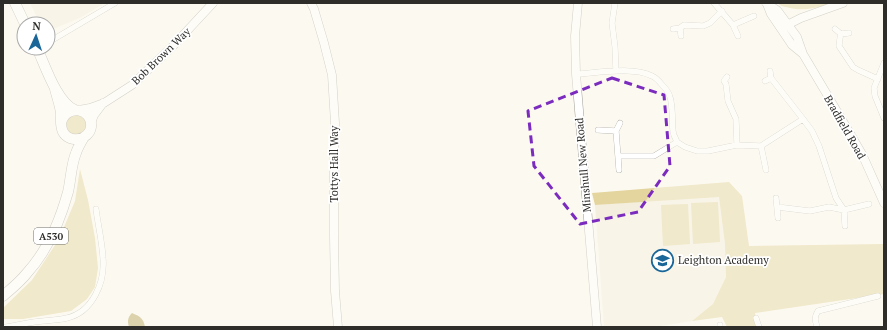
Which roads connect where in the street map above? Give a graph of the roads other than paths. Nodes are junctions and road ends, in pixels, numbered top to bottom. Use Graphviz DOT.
graph roads {
  1 [pos="15,3"];
  2 [pos="115,3"];
  3 [pos="213,3"];
  4 [pos="311,3"];
  5 [pos="578,3"];
  6 [pos="615,3"];
  7 [pos="714,3"];
  8 [pos="766,3"];
  9 [pos="844,3"];
  10 [pos="722,11"];
  11 [pos="21,16"];
  12 [pos="754,16"];
  13 [pos="733,25"];
  14 [pos="784,26"];
  15 [pos="680,28"];
  16 [pos="672,29"];
  17 [pos="835,29"];
  18 [pos="849,33"];
  19 [pos="841,34"];
  20 [pos="681,36"];
  21 [pos="738,36"];
  22 [pos="56,38"];
  23 [pos="41,56"];
  24 [pos="884,63"];
  25 [pos="770,71"];
  26 [pos="616,72"];
  27 [pos="576,74"];
  28 [pos="878,79"];
  29 [pos="724,80"];
  30 [pos="55,89"];
  31 [pos="104,103"];
  32 [pos="77,110"];
  33 [pos="884,118"];
  34 [pos="803,119"];
  35 [pos="61,123"];
  36 [pos="91,123"];
  37 [pos="620,123"];
  38 [pos="598,130"];
  39 [pos="616,131"];
  40 [pos="68,137"];
  41 [pos="84,137"];
  42 [pos="677,142"];
  43 [pos="737,145"];
  44 [pos="761,146"];
  45 [pos="618,156"];
  46 [pos="73,162"];
  47 [pos="619,170"];
  48 [pos="766,170"];
  49 [pos="776,198"];
  50 [pos="884,203"];
  51 [pos="869,204"];
  52 [pos="777,207"];
  53 [pos="96,209"];
  54 [pos="844,210"];
  55 [pos="778,218"];
  56 [pos="845,226"];
  57 [pos="3,296"];
  58 [pos="878,296"];
  59 [pos="756,318"];
  60 [pos="6,327"];
  61 [pos="338,327"];
  62 [pos="597,327"];
  63 [pos="759,327"];
  64 [pos="817,327"];
  1 -- 11 [label="highway"];
  2 -- 22 [label="street"];
  3 -- 31 [label="street, Bob Brown Way"];
  4 -- 61 [label="street, Tottys Hall Way"];
  5 -- 27 [label="street, Minshull New Road"];
  6 -- 26 [label="street"];
  7 -- 10 [label="street"];
  8 -- 14 [label="street, Bradfield Road"];
  9 -- 14 [label="street"];
  10 -- 13 [label="street"];
  10 -- 15 [label="street"];
  12 -- 13 [label="street"];
  13 -- 21 [label="street"];
  14 -- 50 [label="street, Bradfield Road"];
  15 -- 16 [label="street"];
  15 -- 20 [label="street"];
  17 -- 19 [label="street"];
  18 -- 19 [label="street"];
  19 -- 28 [label="street"];
  23 -- 30 [label="highway"];
  24 -- 28 [label="street"];
  25 -- 34 [label="street"];
  26 -- 27 [label="street"];
  26 -- 42 [label="street"];
  27 -- 62 [label="street, Minshull New Road"];
  28 -- 33 [label="street"];
  29 -- 43 [label="street"];
  30 -- 32 [label="highway"];
  30 -- 35 [label="highway"];
  31 -- 32 [label="street, Bob Brown Way"];
  31 -- 36 [label="street, Bob Brown Way"];
  32 -- 35 [label="highway"];
  32 -- 36 [label="highway"];
  34 -- 44 [label="street"];
  34 -- 54 [label="street"];
  35 -- 40 [label="highway"];
  36 -- 41 [label="highway"];
  37 -- 39 [label="street"];
  38 -- 39 [label="street"];
  39 -- 45 [label="street"];
  40 -- 41 [label="highway"];
  40 -- 46 [label="highway, A530"];
  41 -- 46 [label="highway, A530"];
  42 -- 43 [label="street"];
  42 -- 45 [label="street"];
  43 -- 44 [label="street"];
  44 -- 48 [label="street"];
  45 -- 47 [label="street"];
  46 -- 57 [label="highway, A530"];
  49 -- 52 [label="street"];
  51 -- 54 [label="street"];
  52 -- 54 [label="street"];
  52 -- 55 [label="street"];
  53 -- 60 [label="street"];
  54 -- 56 [label="street"];
  58 -- 64 [label="street"];
  59 -- 63 [label="street"];
}
